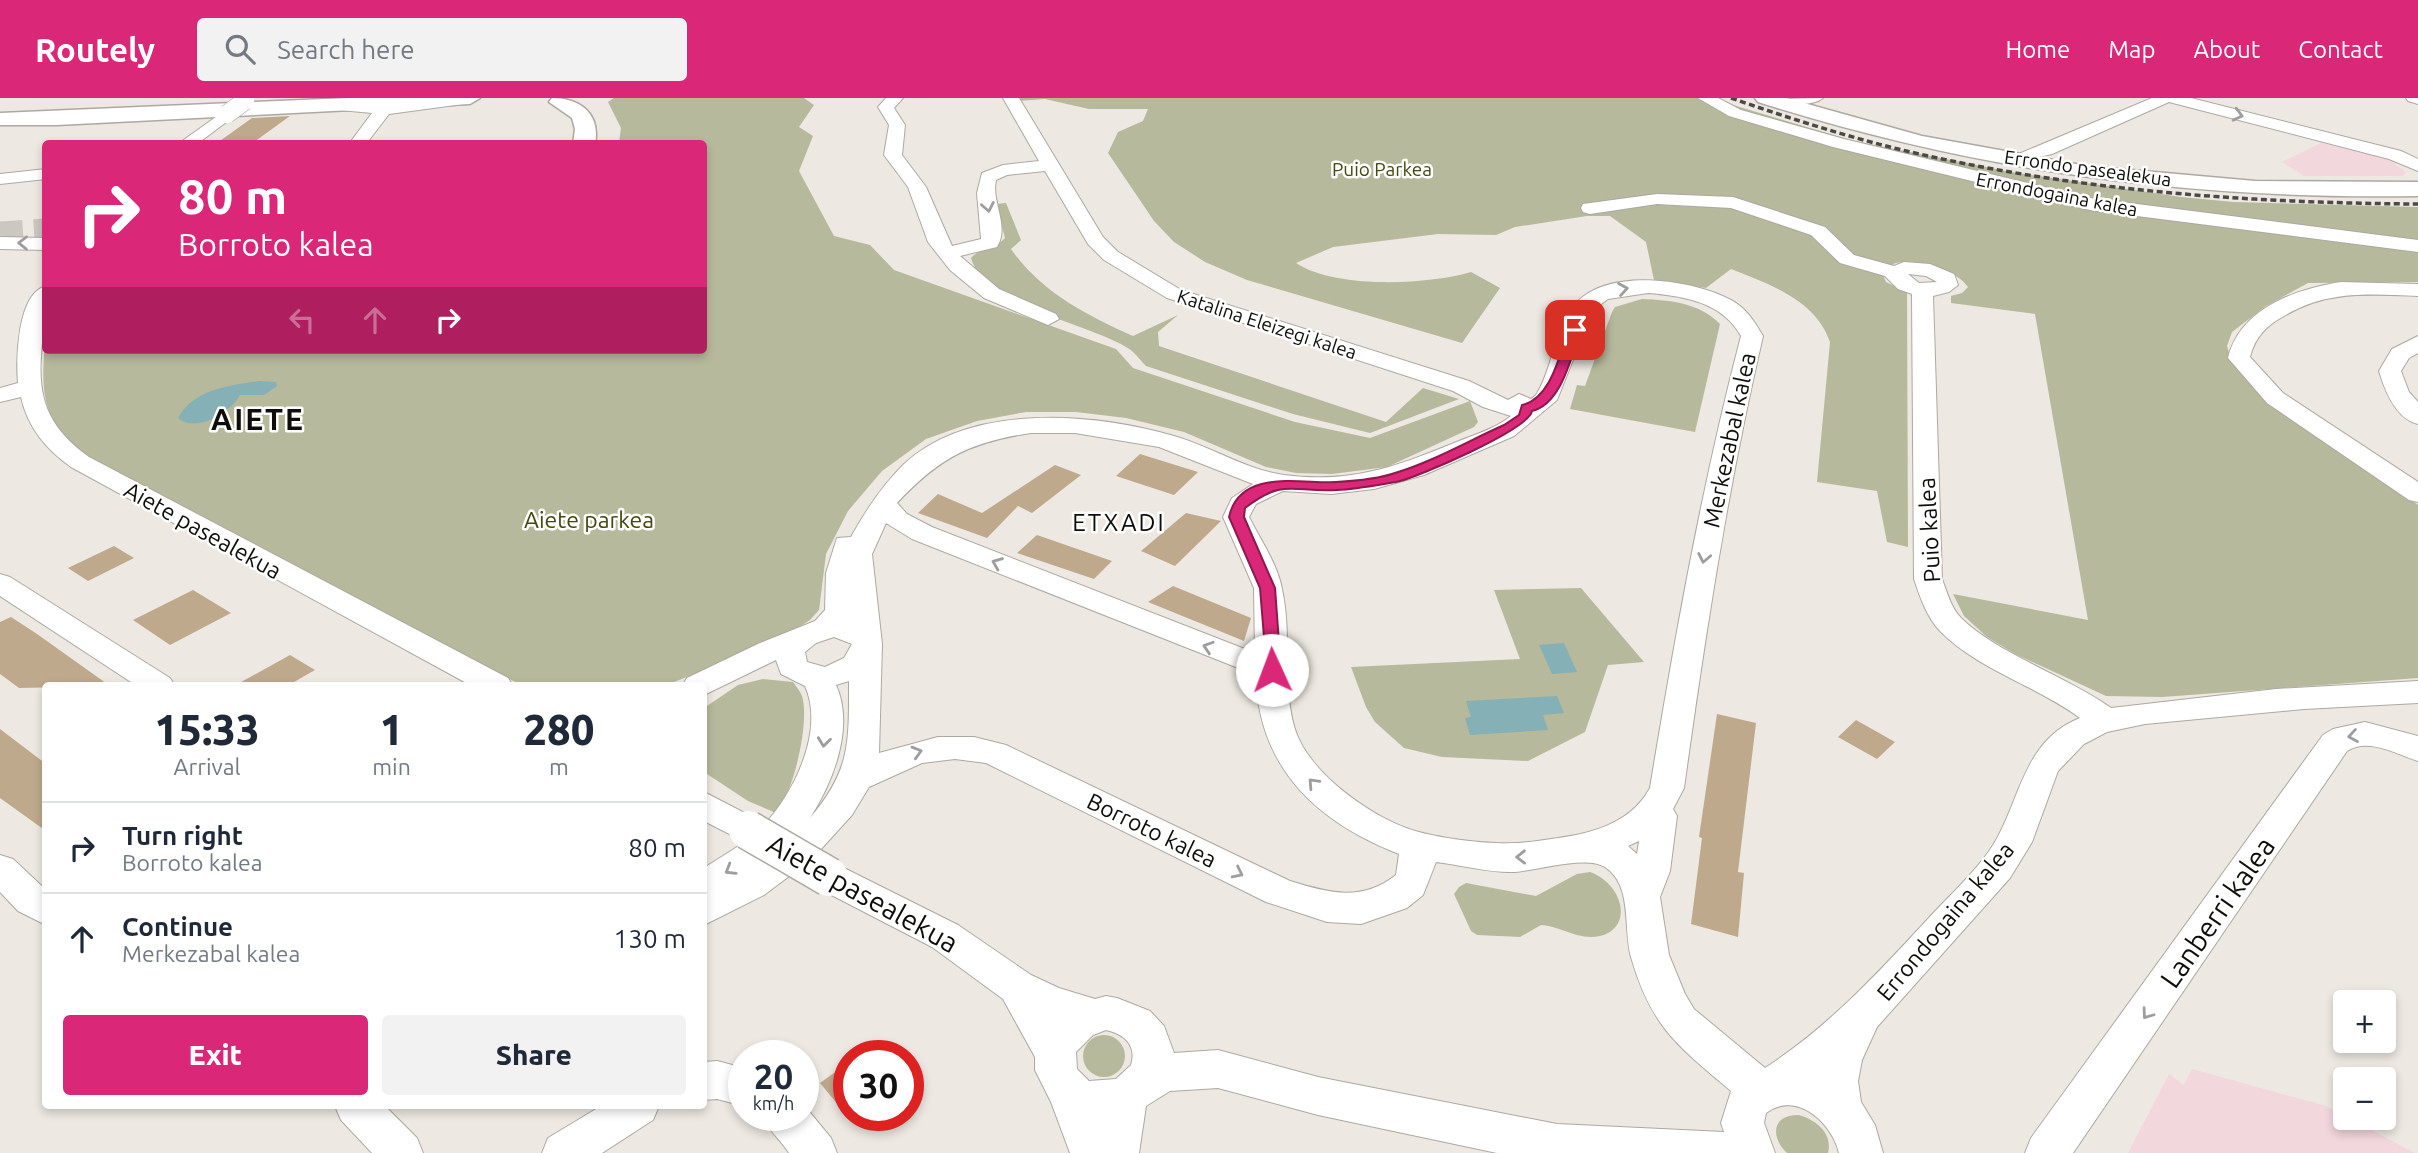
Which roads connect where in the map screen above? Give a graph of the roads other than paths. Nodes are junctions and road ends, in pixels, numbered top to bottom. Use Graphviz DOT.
graph roads {
  1 [pos="417,98"];
  2 [pos="470,98"];
  3 [pos="593,98"];
  4 [pos="895,98"];
  5 [pos="1011,98"];
  6 [pos="1706,98"];
  7 [pos="1765,98"];
  8 [pos="1779,98"];
  9 [pos="2165,98"];
  10 [pos="2172,98"];
  11 [pos="247,99"];
  12 [pos="549,100"];
  13 [pos="1812,102"];
  14 [pos="329,104"];
  15 [pos="383,110"];
  16 [pos="0,116"];
  17 [pos="192,140"];
  18 [pos="360,140"];
  19 [pos="586,140"];
  20 [pos="600,140"];
  21 [pos="2395,155"];
  22 [pos="2055,156"];
  23 [pos="2418,158"];
  24 [pos="1048,165"];
  25 [pos="2418,166"];
  26 [pos="42,175"];
  27 [pos="9,179"];
  28 [pos="2418,182"];
  29 [pos="2418,189"];
  30 [pos="0,194"];
  31 [pos="1590,208"];
  32 [pos="0,243"];
  33 [pos="42,244"];
  34 [pos="2418,246"];
  35 [pos="947,253"];
  36 [pos="1895,272"];
  37 [pos="1922,289"];
  38 [pos="2418,290"];
  39 [pos="42,301"];
  40 [pos="1048,319"];
  41 [pos="2418,342"];
  42 [pos="1461,386"];
  43 [pos="32,387"];
  44 [pos="0,395"];
  45 [pos="1488,402"];
  46 [pos="1527,408"];
  47 [pos="2418,417"];
  48 [pos="1475,442"];
  49 [pos="1215,461"];
  50 [pos="909,474"];
  51 [pos="1281,483"];
  52 [pos="2418,494"];
  53 [pos="884,505"];
  54 [pos="1236,517"];
  55 [pos="922,533"];
  56 [pos="860,545"];
  57 [pos="0,583"];
  58 [pos="840,598"];
  59 [pos="865,647"];
  60 [pos="809,653"];
  61 [pos="1272,670"];
  62 [pos="153,682"];
  63 [pos="489,682"];
  64 [pos="706,682"];
  65 [pos="707,690"];
  66 [pos="2418,692"];
  67 [pos="2107,721"];
  68 [pos="2418,749"];
  69 [pos="855,779"];
  70 [pos="707,807"];
  71 [pos="1655,808"];
  72 [pos="1417,846"];
  73 [pos="1588,848"];
  74 [pos="0,869"];
  75 [pos="707,882"];
  76 [pos="1643,895"];
  77 [pos="42,907"];
  78 [pos="707,908"];
  79 [pos="1017,987"];
  80 [pos="1870,1011"];
  81 [pos="1092,1015"];
  82 [pos="1150,1037"];
  83 [pos="1054,1052"];
  84 [pos="1234,1072"];
  85 [pos="707,1081"];
  86 [pos="728,1083"];
  87 [pos="1136,1089"];
  88 [pos="1069,1092"];
  89 [pos="365,1109"];
  90 [pos="633,1109"];
  91 [pos="1844,1114"];
  92 [pos="1752,1120"];
  93 [pos="799,1131"];
  94 [pos="401,1153"];
  95 [pos="564,1153"];
  96 [pos="815,1153"];
  97 [pos="1092,1153"];
  98 [pos="1117,1153"];
  99 [pos="1861,1153"];
  100 [pos="2047,1153"];
  1 -- 16 [label="main road"];
  2 -- 14 [label="main road"];
  2 -- 15 [label="street"];
  3 -- 12 [label="main road"];
  3 -- 20 [label="main road"];
  4 -- 35 [label="street"];
  5 -- 24 [label="street, Katalina Eleizegi kalea"];
  6 -- 34 [label="street, Errondogaina kalea"];
  7 -- 29 [label="main road, Errondo pasealekua"];
  8 -- 13 [label="main road, Errondo pasealekua"];
  9 -- 22 [label="street"];
  10 -- 21 [label="street, one-way"];
  11 -- 17 [label="street, bridge"];
  12 -- 19 [label="main road"];
  13 -- 22 [label="main road, Errondo pasealekua"];
  14 -- 15 [label="street"];
  14 -- 16 [label="main road"];
  15 -- 18 [label="street"];
  21 -- 23 [label="street"];
  21 -- 25 [label="street"];
  22 -- 28 [label="main road, Errondo pasealekua"];
  24 -- 35 [label="street, one-way"];
  24 -- 42 [label="street, Katalina Eleizegi kalea"];
  26 -- 27 [label="street"];
  27 -- 30 [label="street"];
  31 -- 36 [label="street"];
  33 -- 32 [label="street, one-way"];
  35 -- 40 [label="street"];
  36 -- 37 [label="street"];
  36 -- 37 [label="street"];
  37 -- 67 [label="street, Puio kalea"];
  38 -- 52 [label="street"];
  39 -- 43 [label="street, Aiete pasealekua"];
  41 -- 47 [label="street"];
  42 -- 45 [label="street, Katalina Eleizegi kalea"];
  42 -- 46 [label="street"];
  43 -- 44 [label="street"];
  43 -- 63 [label="street, Aiete pasealekua"];
  45 -- 46 [label="street, Katalina Eleizegi kalea"];
  45 -- 48 [label="street"];
  46 -- 48 [label="street"];
  46 -- 71 [label="street, Merkezabal kalea, one-way"];
  48 -- 51 [label="street"];
  49 -- 50 [label="street"];
  49 -- 51 [label="street"];
  49 -- 54 [label="street"];
  50 -- 53 [label="street"];
  50 -- 58 [label="street"];
  51 -- 54 [label="street"];
  53 -- 55 [label="street"];
  53 -- 56 [label="street"];
  54 -- 61 [label="street"];
  55 -- 56 [label="street"];
  61 -- 55 [label="street, one-way"];
  56 -- 58 [label="street"];
  56 -- 59 [label="street"];
  57 -- 62 [label="street"];
  58 -- 60 [label="street"];
  59 -- 60 [label="street"];
  59 -- 60 [label="street"];
  59 -- 69 [label="street"];
  60 -- 64 [label="street"];
  60 -- 65 [label="street"];
  60 -- 75 [label="street, one-way"];
  72 -- 61 [label="street, one-way"];
  66 -- 67 [label="street, Errondogaina kalea"];
  67 -- 80 [label="street, Errondogaina kalea"];
  68 -- 100 [label="street, Lanberri kalea, one-way"];
  69 -- 72 [label="street, Borroto kalea, one-way"];
  69 -- 78 [label="street"];
  70 -- 79 [label="street, Aiete pasealekua, bridge"];
  71 -- 73 [label="street, Merkezabal kalea"];
  71 -- 76 [label="street, Merkezabal kalea"];
  73 -- 72 [label="street, one-way"];
  73 -- 76 [label="street, Merkezabal kalea"];
  74 -- 77 [label="street"];
  76 -- 92 [label="street, Merkezabal kalea"];
  79 -- 81 [label="street, Aiete pasealekua"];
  79 -- 83 [label="street, Aiete pasealekua"];
  80 -- 91 [label="street, Errondogaina kalea"];
  80 -- 92 [label="street, Errondogaina kalea"];
  81 -- 82 [label="street"];
  81 -- 83 [label="street"];
  82 -- 84 [label="street"];
  82 -- 87 [label="street"];
  83 -- 88 [label="street"];
  84 -- 87 [label="street"];
  84 -- 92 [label="street"];
  85 -- 86 [label="street"];
  87 -- 88 [label="street"];
  87 -- 98 [label="street"];
  88 -- 97 [label="street"];
  89 -- 94 [label="street"];
  90 -- 95 [label="street"];
  91 -- 92 [label="street"];
  91 -- 99 [label="street"];
  93 -- 96 [label="street"];
}
